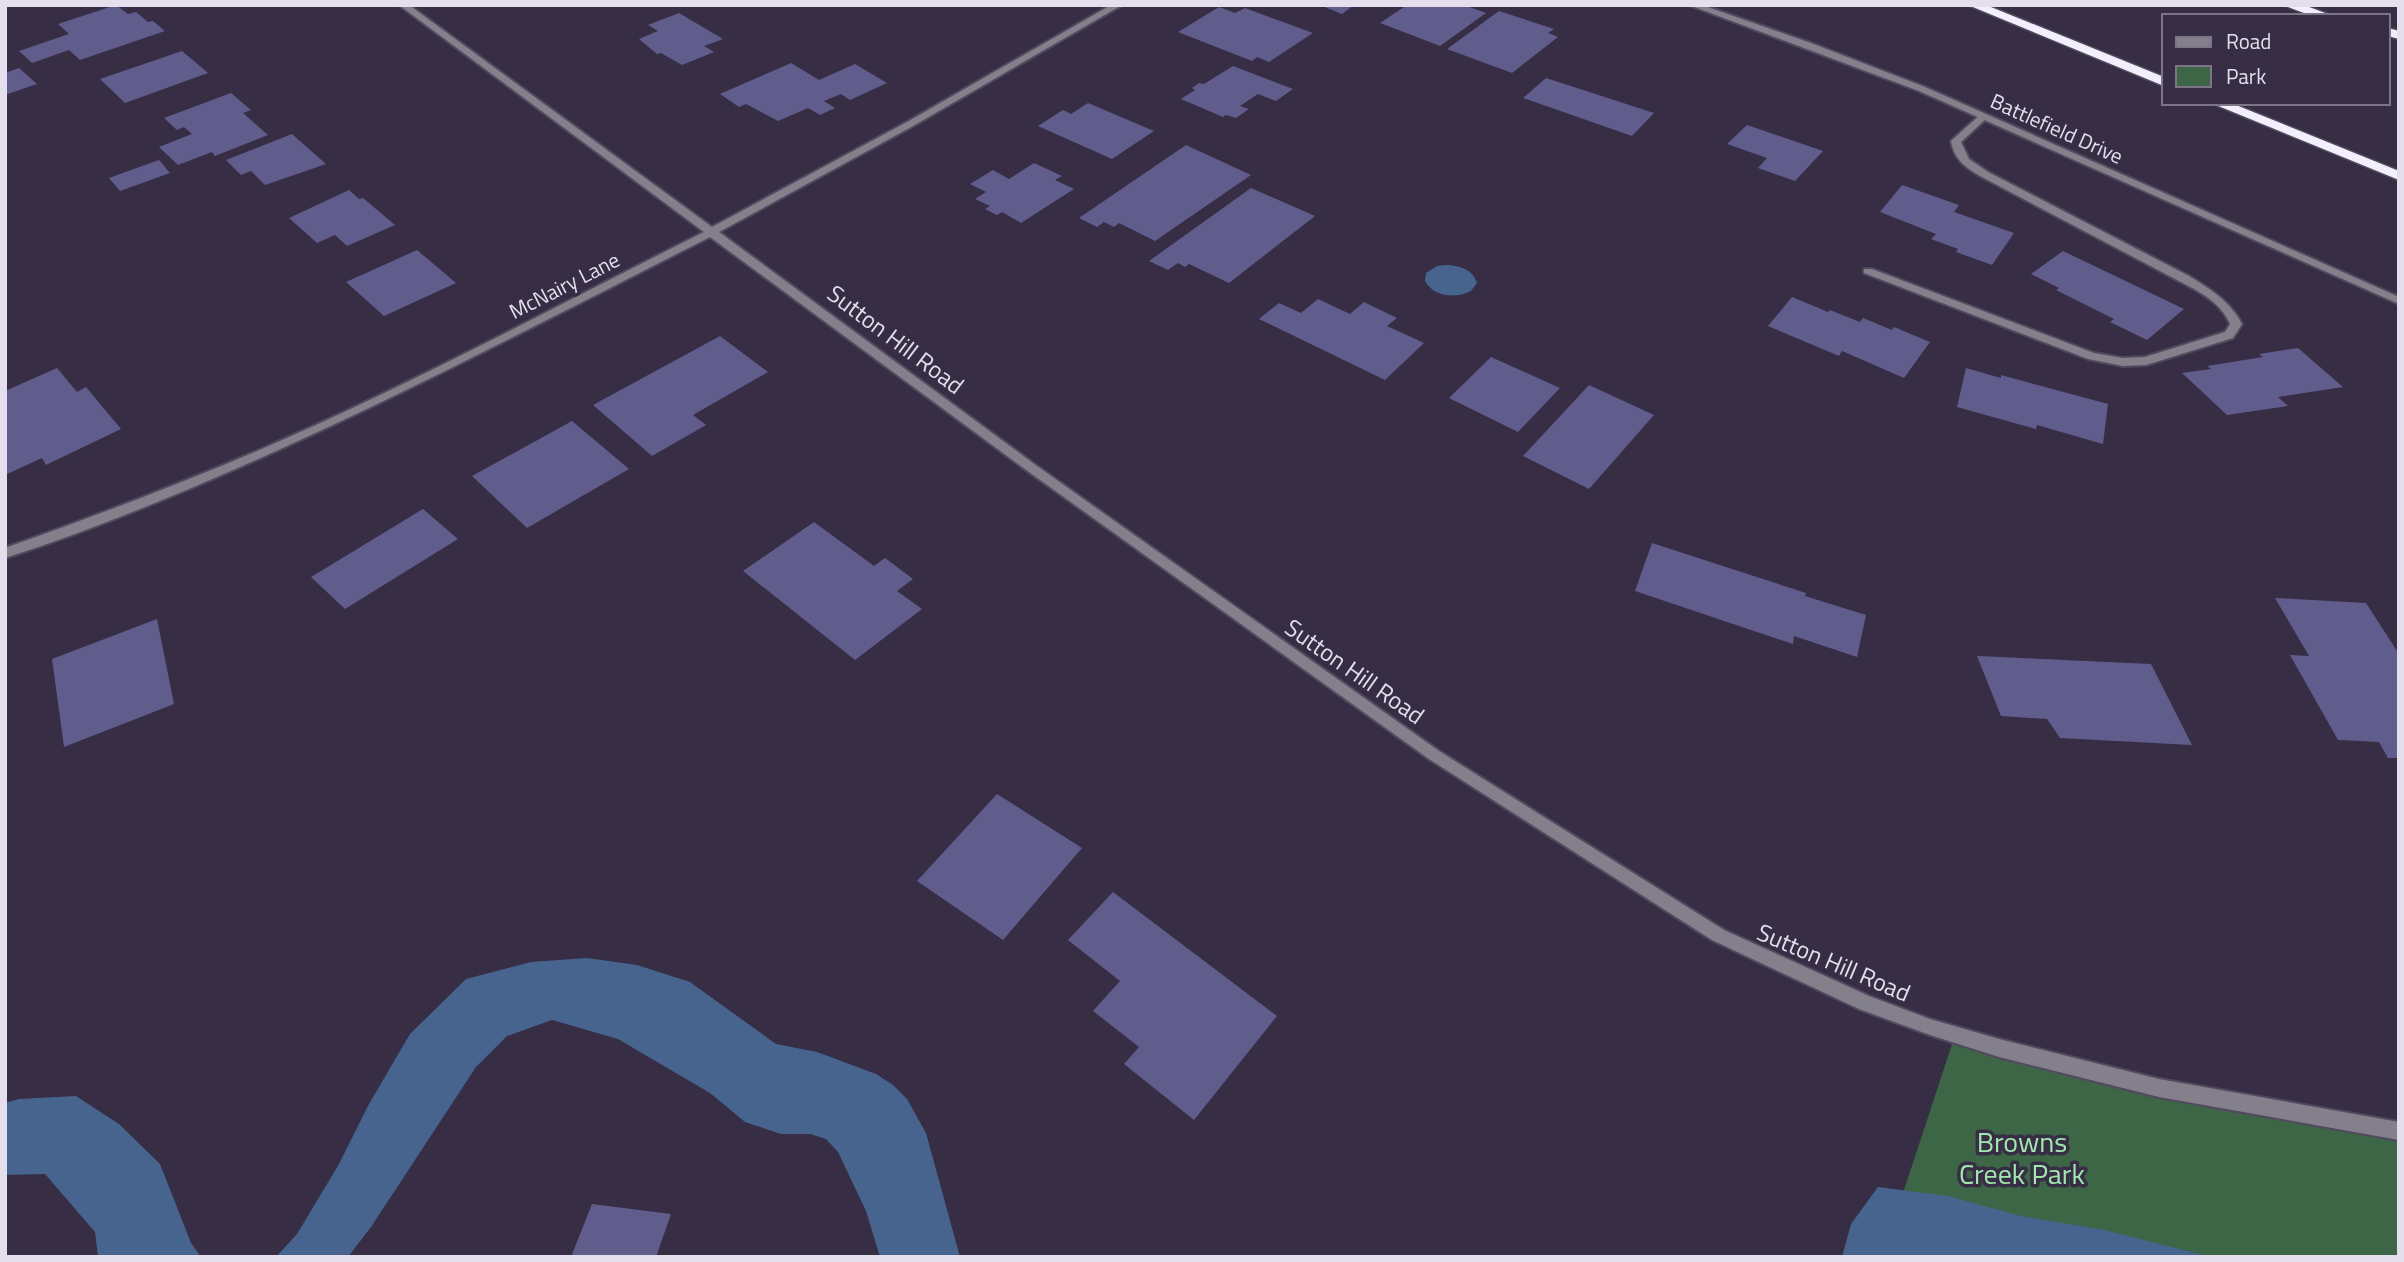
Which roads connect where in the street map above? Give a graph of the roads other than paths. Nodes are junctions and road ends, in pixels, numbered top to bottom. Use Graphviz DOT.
graph roads {
  1 [pos="403,5"];
  2 [pos="1118,5"];
  3 [pos="1693,5"];
  4 [pos="1974,5"];
  5 [pos="2289,5"];
  6 [pos="2320,14"];
  7 [pos="2162,81"];
  8 [pos="2223,105"];
  9 [pos="1984,117"];
  10 [pos="2399,176"];
  11 [pos="713,231"];
  12 [pos="1868,271"];
  13 [pos="2399,301"];
  14 [pos="5,552"];
  15 [pos="2399,1131"];
  1 -- 11 [label="street, Sutton Hill Road"];
  2 -- 11 [label="street, McNairy Lane"];
  3 -- 9 [label="street, Battlefield Drive"];
  4 -- 7 [label="highway"];
  5 -- 6 [label="highway"];
  8 -- 10 [label="highway"];
  9 -- 12 [label="street"];
  9 -- 13 [label="street, Battlefield Drive"];
  11 -- 14 [label="street, McNairy Lane"];
  11 -- 15 [label="street, Sutton Hill Road"];
}
